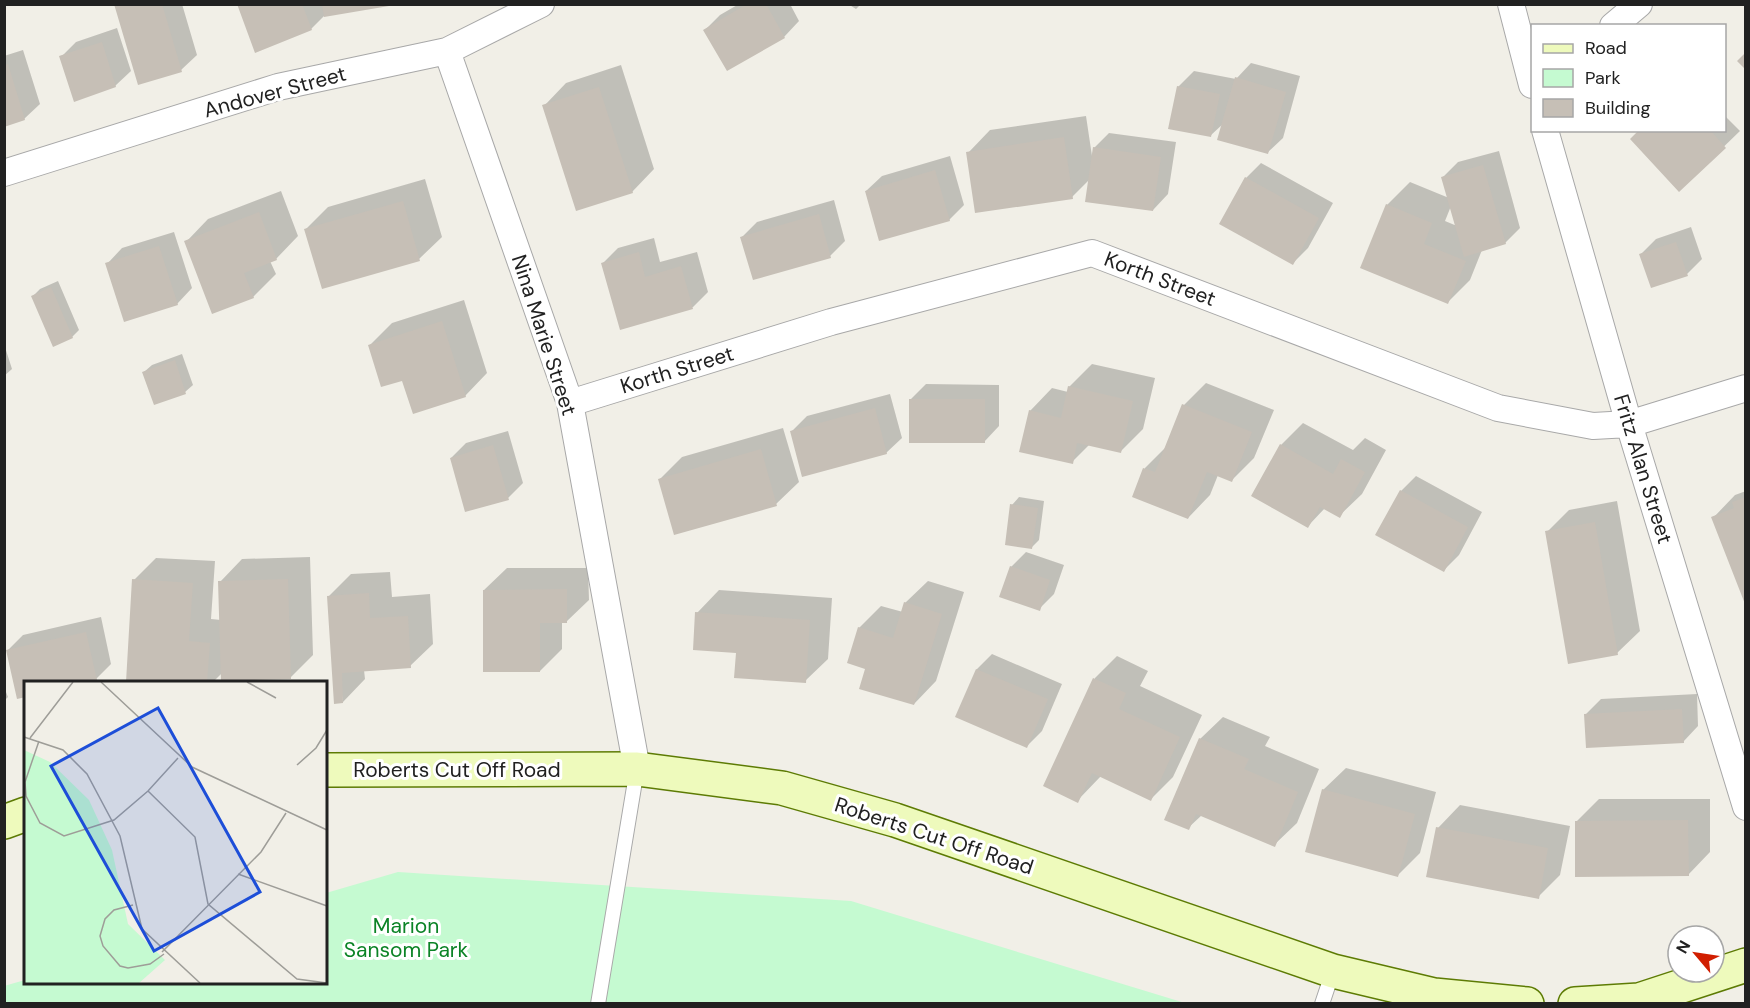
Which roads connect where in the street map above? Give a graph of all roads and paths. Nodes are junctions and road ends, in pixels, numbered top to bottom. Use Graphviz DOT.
graph roads {
  1 [pos="541,4"];
  2 [pos="1510,4"];
  3 [pos="1639,4"];
  4 [pos="1615,24"];
  5 [pos="447,51"];
  6 [pos="1531,78"];
  7 [pos="1546,132"];
  8 [pos="4,172"];
  9 [pos="1746,388"];
  10 [pos="570,403"];
  11 [pos="1629,424"];
  12 [pos="637,769"];
  13 [pos="327,770"];
  14 [pos="1746,807"];
  15 [pos="24,815"];
  16 [pos="4,822"];
  17 [pos="1746,964"];
  18 [pos="1333,970"];
  19 [pos="598,1004"];
  20 [pos="1322,1004"];
  21 [pos="1527,1004"];
  22 [pos="1575,1004"];
  1 -- 5 [label="street, Andover Street"];
  2 -- 6 [label="street"];
  3 -- 4 [label="street"];
  5 -- 8 [label="street, Andover Street"];
  5 -- 10 [label="street, Nina Marie Street"];
  7 -- 11 [label="street, Fritz Alan Street"];
  9 -- 11 [label="street, Korth Street"];
  10 -- 11 [label="street, Korth Street"];
  10 -- 12 [label="street, Nina Marie Street"];
  11 -- 14 [label="street, Fritz Alan Street"];
  12 -- 13 [label="street, Roberts Cut Off Road"];
  12 -- 18 [label="street, Roberts Cut Off Road"];
  12 -- 19 [label="lane"];
  15 -- 16 [label="street"];
  17 -- 22 [label="street"];
  18 -- 20 [label="lane"];
  18 -- 21 [label="street, Roberts Cut Off Road"];
}
